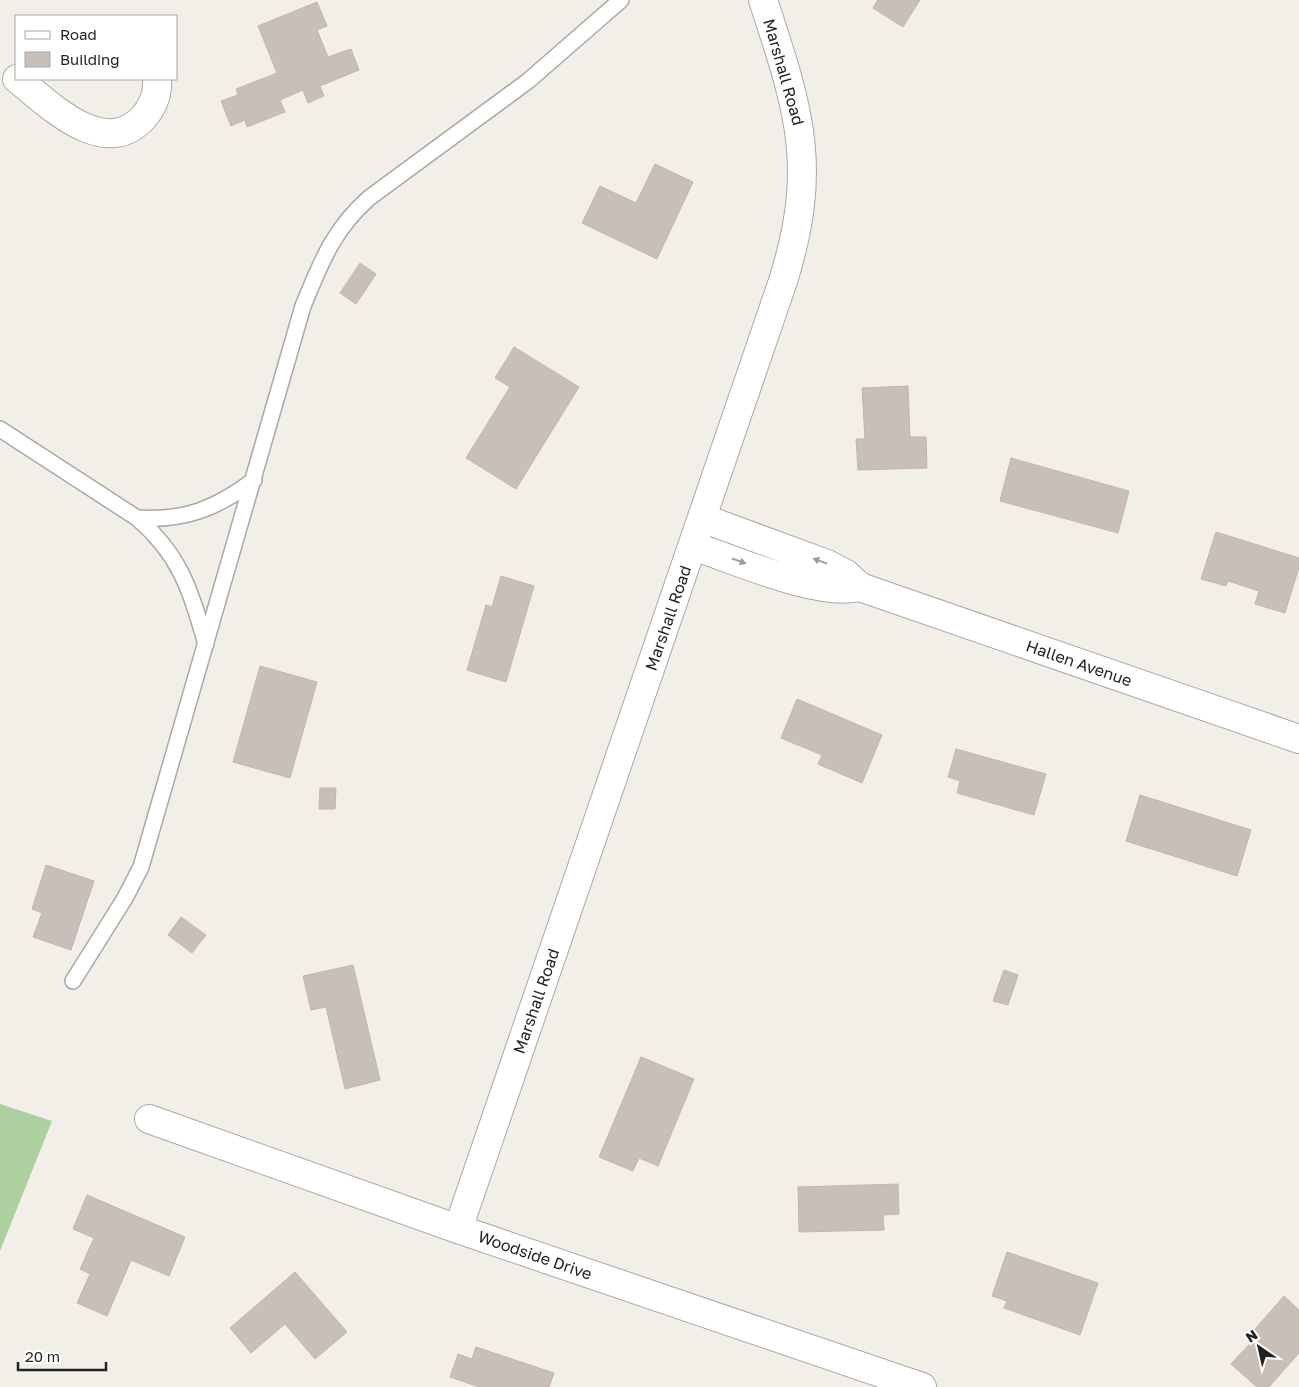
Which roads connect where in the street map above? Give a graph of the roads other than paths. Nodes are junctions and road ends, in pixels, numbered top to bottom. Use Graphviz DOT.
graph roads {
  1 [pos="621,0"];
  2 [pos="763,0"];
  3 [pos="0,65"];
  4 [pos="15,75"];
  5 [pos="157,80"];
  6 [pos="25,81"];
  7 [pos="0,428"];
  8 [pos="254,480"];
  9 [pos="137,518"];
  10 [pos="702,518"];
  11 [pos="693,546"];
  12 [pos="860,587"];
  13 [pos="206,644"];
  14 [pos="1299,739"];
  15 [pos="73,981"];
  16 [pos="149,1119"];
  17 [pos="458,1229"];
  18 [pos="922,1387"];
  1 -- 8 [label="lane"];
  2 -- 10 [label="street, Marshall Road"];
  3 -- 4 [label="street"];
  5 -- 6 [label="street"];
  7 -- 9 [label="lane"];
  8 -- 9 [label="lane"];
  8 -- 13 [label="lane"];
  9 -- 13 [label="lane"];
  10 -- 11 [label="street, Marshall Road"];
  12 -- 10 [label="street, Hallen Avenue, one-way"];
  11 -- 12 [label="street, Hallen Avenue, one-way"];
  11 -- 17 [label="street, Marshall Road"];
  12 -- 14 [label="street, Hallen Avenue"];
  13 -- 15 [label="lane"];
  16 -- 17 [label="street, Woodside Drive"];
  17 -- 18 [label="street, Woodside Drive"];
}
